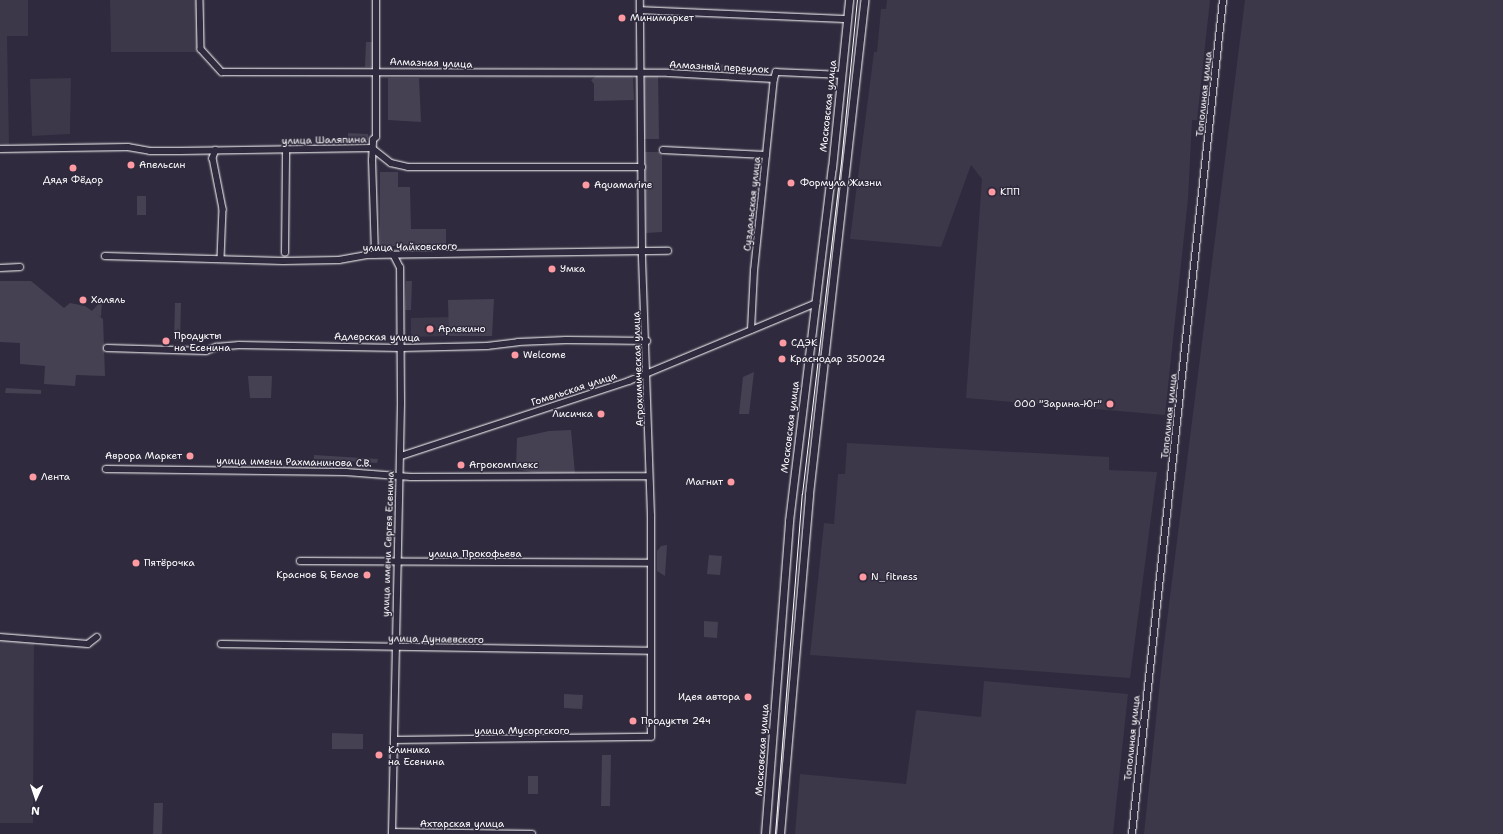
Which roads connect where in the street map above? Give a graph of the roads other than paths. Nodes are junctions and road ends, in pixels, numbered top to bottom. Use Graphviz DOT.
graph roads {
  1 [pos="200,0"];
  2 [pos="376,0"];
  3 [pos="640,0"];
  4 [pos="849,0"];
  5 [pos="864,0"];
  6 [pos="1223,0"];
  7 [pos="640,10"];
  8 [pos="847,19"];
  9 [pos="376,71"];
  10 [pos="640,73"];
  11 [pos="841,75"];
  12 [pos="774,79"];
  13 [pos="372,148"];
  14 [pos="0,149"];
  15 [pos="286,149"];
  16 [pos="216,150"];
  17 [pos="663,150"];
  18 [pos="766,156"];
  19 [pos="642,167"];
  20 [pos="668,251"];
  21 [pos="642,252"];
  22 [pos="285,253"];
  23 [pos="375,255"];
  24 [pos="105,256"];
  25 [pos="394,256"];
  26 [pos="221,259"];
  27 [pos="20,266"];
  28 [pos="0,268"];
  29 [pos="816,303"];
  30 [pos="751,330"];
  31 [pos="647,342"];
  32 [pos="107,348"];
  33 [pos="401,348"];
  34 [pos="647,374"];
  35 [pos="401,456"];
  36 [pos="106,469"];
  37 [pos="400,476"];
  38 [pos="649,476"];
  39 [pos="300,561"];
  40 [pos="397,563"];
  41 [pos="649,563"];
  42 [pos="0,637"];
  43 [pos="97,637"];
  44 [pos="221,644"];
  45 [pos="394,647"];
  46 [pos="650,651"];
  47 [pos="651,737"];
  48 [pos="394,740"];
  49 [pos="392,833"];
  50 [pos="532,834"];
  51 [pos="765,834"];
  52 [pos="780,834"];
  53 [pos="1132,834"];
  1 -- 9 [label="street, Алмазная улица"];
  2 -- 9 [label="street"];
  3 -- 7 [label="street, Агрохимическая улица"];
  4 -- 8 [label="street, Московская улица"];
  5 -- 52 [label="street"];
  6 -- 53 [label="street, Тополиная улица"];
  7 -- 8 [label="street"];
  7 -- 10 [label="street, Агрохимическая улица"];
  8 -- 11 [label="street, Московская улица"];
  9 -- 10 [label="street, Алмазная улица"];
  9 -- 13 [label="street"];
  10 -- 12 [label="street, Алмазный переулок"];
  10 -- 19 [label="street, Агрохимическая улица"];
  11 -- 12 [label="street, Алмазный переулок"];
  11 -- 29 [label="street, Московская улица"];
  12 -- 18 [label="street, Суздальская улица"];
  13 -- 15 [label="street, улица Шаляпина"];
  13 -- 19 [label="street, улица Шаляпина"];
  13 -- 23 [label="street"];
  14 -- 16 [label="street, улица Шаляпина"];
  15 -- 16 [label="street, улица Шаляпина"];
  15 -- 22 [label="street"];
  16 -- 26 [label="street"];
  17 -- 18 [label="street"];
  18 -- 30 [label="street, Суздальская улица"];
  19 -- 21 [label="street, Агрохимическая улица"];
  20 -- 21 [label="street, улица Чайковского"];
  21 -- 25 [label="street, улица Чайковского"];
  21 -- 31 [label="street, Агрохимическая улица"];
  23 -- 25 [label="street, улица Чайковского"];
  23 -- 26 [label="street, улица Чайковского"];
  24 -- 26 [label="street, улица Чайковского"];
  25 -- 33 [label="street, улица имени Сергея Есенина"];
  27 -- 28 [label="street"];
  29 -- 30 [label="street, Гомельская улица"];
  29 -- 51 [label="street, Московская улица"];
  30 -- 34 [label="street, Гомельская улица"];
  31 -- 33 [label="street, Адлерская улица"];
  31 -- 34 [label="street, Агрохимическая улица"];
  32 -- 33 [label="street, Адлерская улица"];
  33 -- 35 [label="street, улица имени Сергея Есенина"];
  34 -- 35 [label="street, Гомельская улица"];
  34 -- 38 [label="street, Агрохимическая улица"];
  35 -- 37 [label="street, улица имени Сергея Есенина"];
  36 -- 37 [label="street, улица имени Рахманинова С.В."];
  37 -- 38 [label="street, улица имени Рахманинова С.В."];
  37 -- 40 [label="street, улица имени Сергея Есенина"];
  38 -- 41 [label="street, Агрохимическая улица"];
  39 -- 40 [label="street, улица Прокофьева"];
  40 -- 41 [label="street, улица Прокофьева"];
  40 -- 45 [label="street, улица имени Сергея Есенина"];
  41 -- 46 [label="street, Агрохимическая улица"];
  42 -- 43 [label="street"];
  44 -- 45 [label="street, улица Дунаевского"];
  45 -- 46 [label="street, улица Дунаевского"];
  45 -- 48 [label="street, улица имени Сергея Есенина"];
  46 -- 47 [label="street, Агрохимическая улица"];
  47 -- 48 [label="street, улица Мусоргского"];
  48 -- 49 [label="street, улица имени Сергея Есенина"];
  49 -- 50 [label="street, Ахтарская улица"];
}
